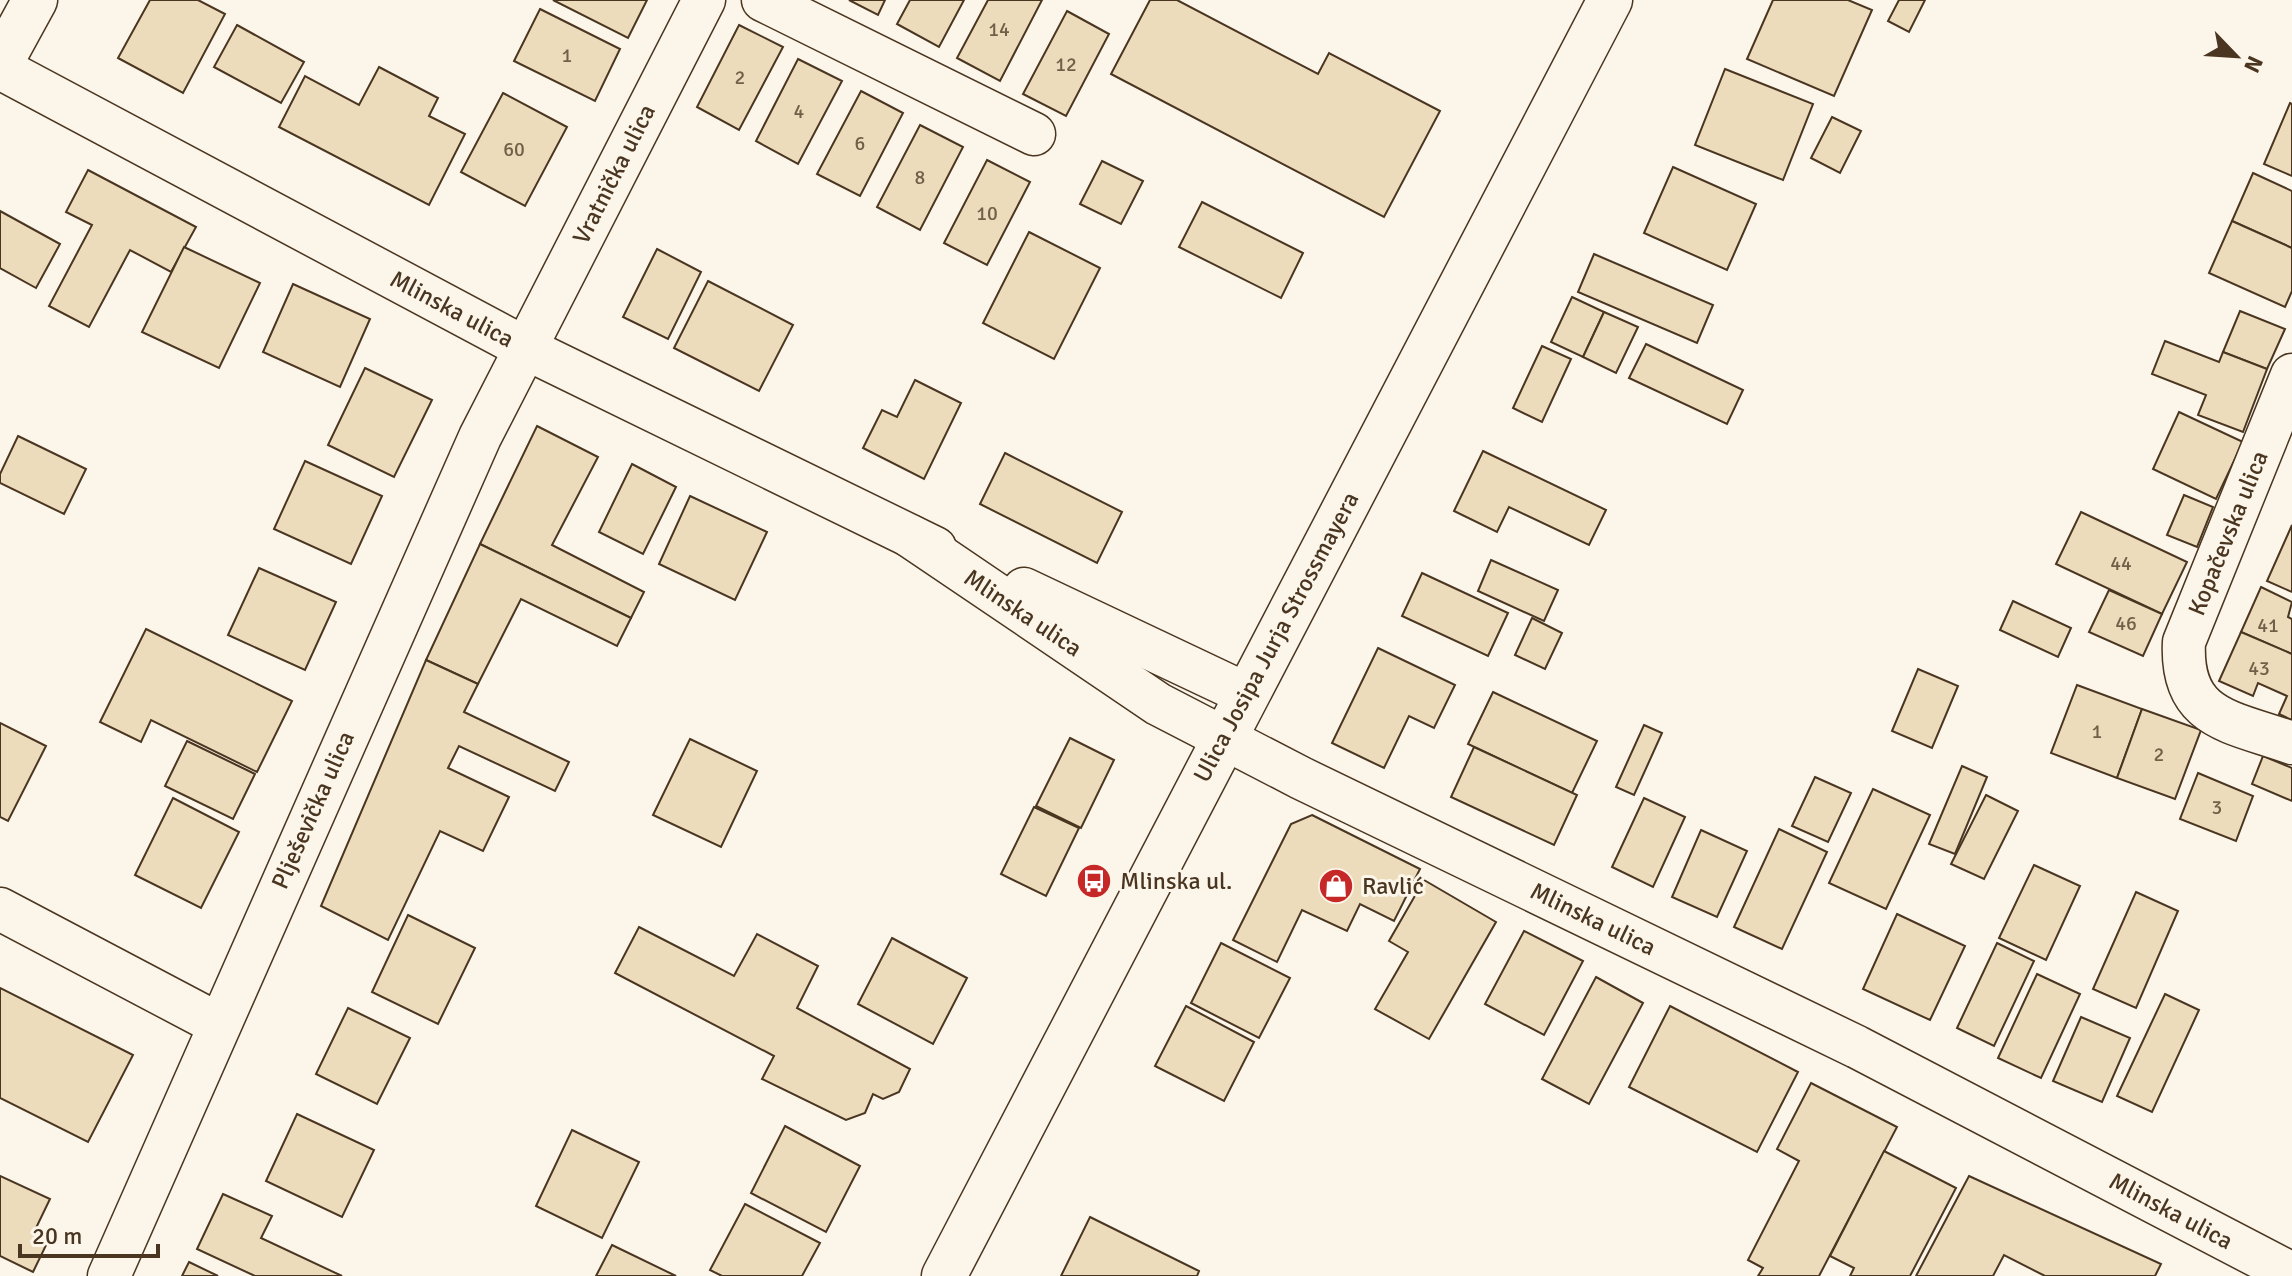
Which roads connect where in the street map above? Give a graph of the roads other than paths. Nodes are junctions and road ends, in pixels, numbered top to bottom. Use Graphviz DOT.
graph roads {
  1 [pos="35,0"];
  2 [pos="704,0"];
  3 [pos="763,0"];
  4 [pos="1610,0"];
  5 [pos="0,66"];
  6 [pos="1034,134"];
  7 [pos="525,348"];
  8 [pos="2292,375"];
  9 [pos="910,536"];
  10 [pos="1246,694"];
  11 [pos="1223,738"];
  12 [pos="2292,743"];
  13 [pos="0,909"];
  14 [pos="218,1024"];
  15 [pos="2292,1274"];
  16 [pos="109,1276"];
  17 [pos="944,1276"];
  1 -- 5 [label="main road"];
  2 -- 7 [label="street, Vratnička ulica"];
  3 -- 6 [label="street"];
  4 -- 10 [label="main road, Ulica Josipa Jurja Strossmayera"];
  5 -- 7 [label="street, Mlinska ulica"];
  7 -- 9 [label="street, Mlinska ulica"];
  7 -- 14 [label="street, Plješevička ulica"];
  8 -- 12 [label="street, Kopačevska ulica"];
  9 -- 10 [label="street, Mlinska ulica"];
  9 -- 11 [label="street, Mlinska ulica"];
  10 -- 11 [label="main road, Ulica Josipa Jurja Strossmayera"];
  11 -- 15 [label="street, Mlinska ulica"];
  11 -- 17 [label="main road, Ulica Josipa Jurja Strossmayera"];
  13 -- 14 [label="street"];
  14 -- 16 [label="street, Plješevička ulica"];
}
